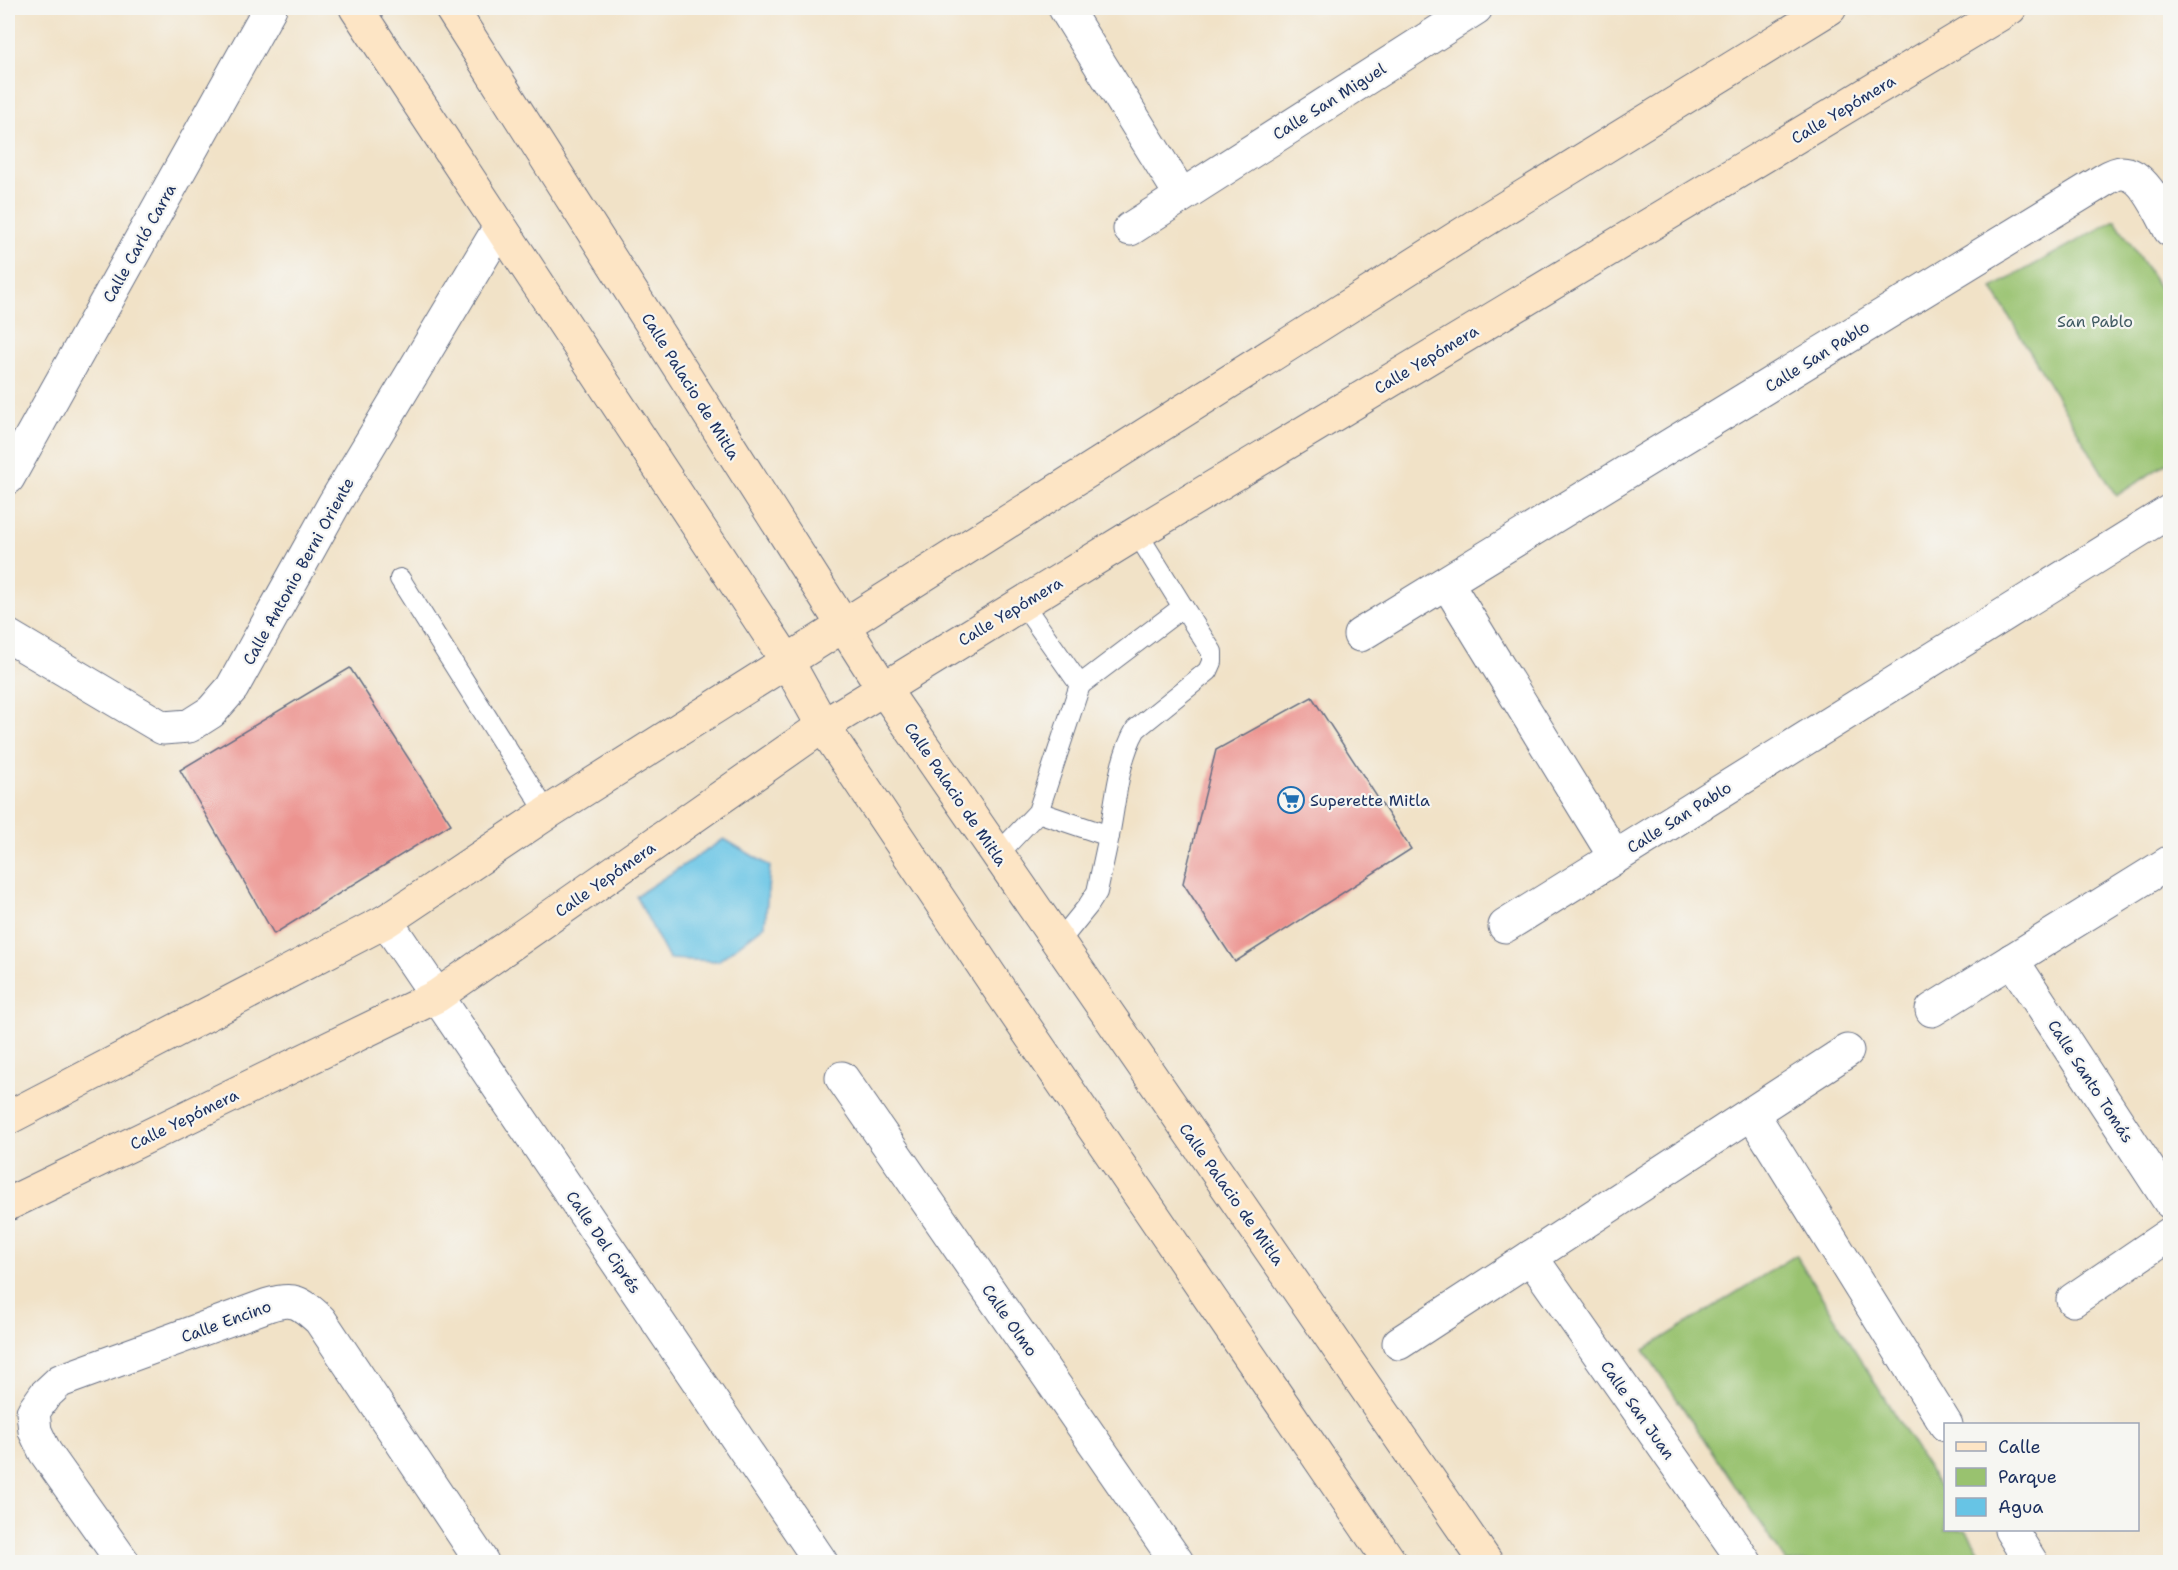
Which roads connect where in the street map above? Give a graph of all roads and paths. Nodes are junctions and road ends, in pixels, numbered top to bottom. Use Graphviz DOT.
graph roads {
  1 [pos="270,8"];
  2 [pos="356,8"];
  3 [pos="451,8"];
  4 [pos="1065,8"];
  5 [pos="1476,8"];
  6 [pos="1830,8"];
  7 [pos="2010,8"];
  8 [pos="1181,195"];
  9 [pos="500,227"];
  10 [pos="1130,229"];
  11 [pos="2170,230"];
  12 [pos="8,478"];
  13 [pos="2170,511"];
  14 [pos="1137,533"];
  15 [pos="400,579"];
  16 [pos="1447,583"];
  17 [pos="1022,603"];
  18 [pos="1183,608"];
  19 [pos="843,626"];
  20 [pos="1360,635"];
  21 [pos="8,636"];
  22 [pos="787,661"];
  23 [pos="1080,685"];
  24 [pos="883,688"];
  25 [pos="823,726"];
  26 [pos="1038,812"];
  27 [pos="547,813"];
  28 [pos="1109,836"];
  29 [pos="997,855"];
  30 [pos="1615,857"];
  31 [pos="2170,862"];
  32 [pos="386,921"];
  33 [pos="1505,926"];
  34 [pos="1058,943"];
  35 [pos="2012,960"];
  36 [pos="437,996"];
  37 [pos="1932,1010"];
  38 [pos="1847,1051"];
  39 [pos="842,1078"];
  40 [pos="1752,1113"];
  41 [pos="8,1118"];
  42 [pos="2170,1202"];
  43 [pos="8,1204"];
  44 [pos="2170,1234"];
  45 [pos="1531,1257"];
  46 [pos="2073,1300"];
  47 [pos="1399,1343"];
  48 [pos="1945,1423"];
  49 [pos="2012,1531"];
  50 [pos="123,1563"];
  51 [pos="482,1563"];
  52 [pos="821,1563"];
  53 [pos="1177,1563"];
  54 [pos="1390,1563"];
  55 [pos="1486,1563"];
  56 [pos="1745,1563"];
  57 [pos="2031,1563"];
  1 -- 12 [label="street, Calle Carló Carra"];
  2 -- 9 [label="main road"];
  3 -- 19 [label="main road, Calle Palacio de Mitla"];
  4 -- 8 [label="street"];
  5 -- 8 [label="street, Calle San Miguel"];
  6 -- 19 [label="main road"];
  7 -- 14 [label="main road, Calle Yepómera"];
  8 -- 10 [label="street, Calle San Miguel"];
  9 -- 21 [label="street, Calle Antonio Berni Oriente"];
  9 -- 22 [label="main road"];
  11 -- 16 [label="street, Calle San Pablo"];
  13 -- 30 [label="street, Calle San Pablo"];
  14 -- 17 [label="main road, Calle Yepómera"];
  14 -- 18 [label="lane"];
  15 -- 27 [label="lane"];
  16 -- 20 [label="street, Calle San Pablo"];
  16 -- 30 [label="street, Calle San Pablo"];
  17 -- 23 [label="lane"];
  17 -- 24 [label="main road, Calle Yepómera"];
  18 -- 23 [label="lane"];
  18 -- 28 [label="lane"];
  19 -- 22 [label="main road"];
  19 -- 24 [label="main road, Calle Palacio de Mitla"];
  22 -- 25 [label="main road"];
  22 -- 27 [label="main road"];
  23 -- 26 [label="lane"];
  24 -- 25 [label="main road, Calle Yepómera"];
  24 -- 29 [label="main road, Calle Palacio de Mitla"];
  25 -- 36 [label="main road, Calle Yepómera"];
  25 -- 54 [label="main road"];
  26 -- 28 [label="lane"];
  26 -- 29 [label="lane"];
  27 -- 32 [label="main road"];
  28 -- 34 [label="lane"];
  29 -- 34 [label="main road, Calle Palacio de Mitla"];
  30 -- 33 [label="street, Calle San Pablo"];
  31 -- 35 [label="street"];
  32 -- 36 [label="street, Calle Del Ciprés"];
  32 -- 41 [label="main road"];
  34 -- 55 [label="main road, Calle Palacio de Mitla"];
  35 -- 37 [label="street"];
  35 -- 42 [label="street, Calle Santo Tomás"];
  36 -- 43 [label="main road, Calle Yepómera"];
  36 -- 52 [label="street, Calle Del Ciprés"];
  38 -- 40 [label="street"];
  39 -- 53 [label="street, Calle Olmo"];
  40 -- 45 [label="street"];
  40 -- 48 [label="street"];
  44 -- 46 [label="street"];
  45 -- 47 [label="street"];
  45 -- 56 [label="street, Calle San Juan"];
  49 -- 57 [label="street"];
  50 -- 51 [label="street, Calle Encino"];
}
